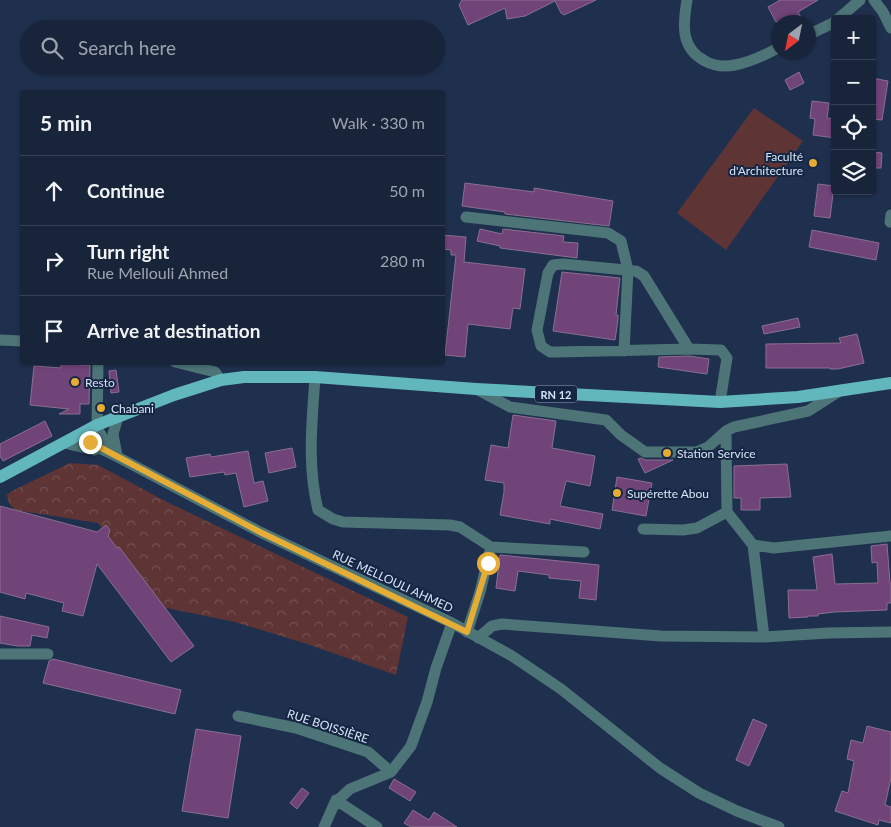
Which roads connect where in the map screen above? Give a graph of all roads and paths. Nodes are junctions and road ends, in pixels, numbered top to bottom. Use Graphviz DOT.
graph roads {
  1 [pos="687,0"];
  2 [pos="860,0"];
  3 [pos="874,0"];
  4 [pos="843,15"];
  5 [pos="831,24"];
  6 [pos="891,28"];
  7 [pos="816,31"];
  8 [pos="771,51"];
  9 [pos="891,215"];
  10 [pos="466,217"];
  11 [pos="890,222"];
  12 [pos="628,270"];
  13 [pos="0,340"];
  14 [pos="20,341"];
  15 [pos="689,349"];
  16 [pos="624,351"];
  17 [pos="98,365"];
  18 [pos="187,365"];
  19 [pos="316,377"];
  20 [pos="221,380"];
  21 [pos="891,383"];
  22 [pos="476,389"];
  23 [pos="842,390"];
  24 [pos="720,402"];
  25 [pos="118,417"];
  26 [pos="97,425"];
  27 [pos="726,431"];
  28 [pos="76,437"];
  29 [pos="64,443"];
  30 [pos="114,455"];
  31 [pos="0,477"];
  32 [pos="727,512"];
  33 [pos="643,529"];
  34 [pos="891,536"];
  35 [pos="753,545"];
  36 [pos="491,547"];
  37 [pos="584,552"];
  38 [pos="452,624"];
  39 [pos="467,632"];
  40 [pos="891,632"];
  41 [pos="764,637"];
  42 [pos="478,638"];
  43 [pos="0,654"];
  44 [pos="48,654"];
  45 [pos="238,716"];
  46 [pos="391,772"];
  47 [pos="336,800"];
  48 [pos="324,827"];
  49 [pos="377,827"];
  50 [pos="779,827"];
  1 -- 8 [label="street"];
  2 -- 4 [label="street"];
  3 -- 6 [label="street"];
  5 -- 7 [label="street"];
  9 -- 11 [label="street"];
  10 -- 12 [label="street"];
  12 -- 15 [label="street"];
  12 -- 16 [label="street"];
  12 -- 16 [label="street"];
  13 -- 14 [label="street"];
  15 -- 16 [label="street"];
  15 -- 24 [label="street"];
  17 -- 26 [label="street"];
  18 -- 20 [label="street"];
  19 -- 20 [label="main road, RN 12"];
  19 -- 22 [label="main road, RN 12"];
  19 -- 36 [label="street"];
  20 -- 25 [label="main road, RN 12"];
  21 -- 23 [label="main road, RN 12"];
  22 -- 24 [label="main road, RN 12"];
  22 -- 27 [label="street"];
  23 -- 24 [label="main road, RN 12"];
  23 -- 27 [label="street"];
  25 -- 26 [label="main road, RN 12"];
  25 -- 30 [label="street"];
  26 -- 28 [label="main road, RN 12"];
  26 -- 30 [label="street"];
  27 -- 32 [label="street"];
  28 -- 29 [label="main road, RN 12"];
  28 -- 30 [label="street, RUE MELLOULI AHMED"];
  29 -- 30 [label="street"];
  29 -- 31 [label="main road, RN 12"];
  30 -- 38 [label="street, RUE MELLOULI AHMED"];
  32 -- 33 [label="street"];
  32 -- 35 [label="street"];
  34 -- 35 [label="street"];
  35 -- 41 [label="street"];
  36 -- 37 [label="street"];
  36 -- 39 [label="street"];
  38 -- 39 [label="street, RUE MELLOULI AHMED"];
  38 -- 46 [label="street"];
  39 -- 42 [label="street, RUE MELLOULI AHMED"];
  40 -- 41 [label="street"];
  41 -- 42 [label="street"];
  42 -- 50 [label="street, RUE MELLOULI AHMED"];
  43 -- 44 [label="street"];
  45 -- 46 [label="street, RUE BOISSIÈRE"];
  46 -- 47 [label="street"];
  47 -- 48 [label="street"];
  47 -- 49 [label="street"];
}
